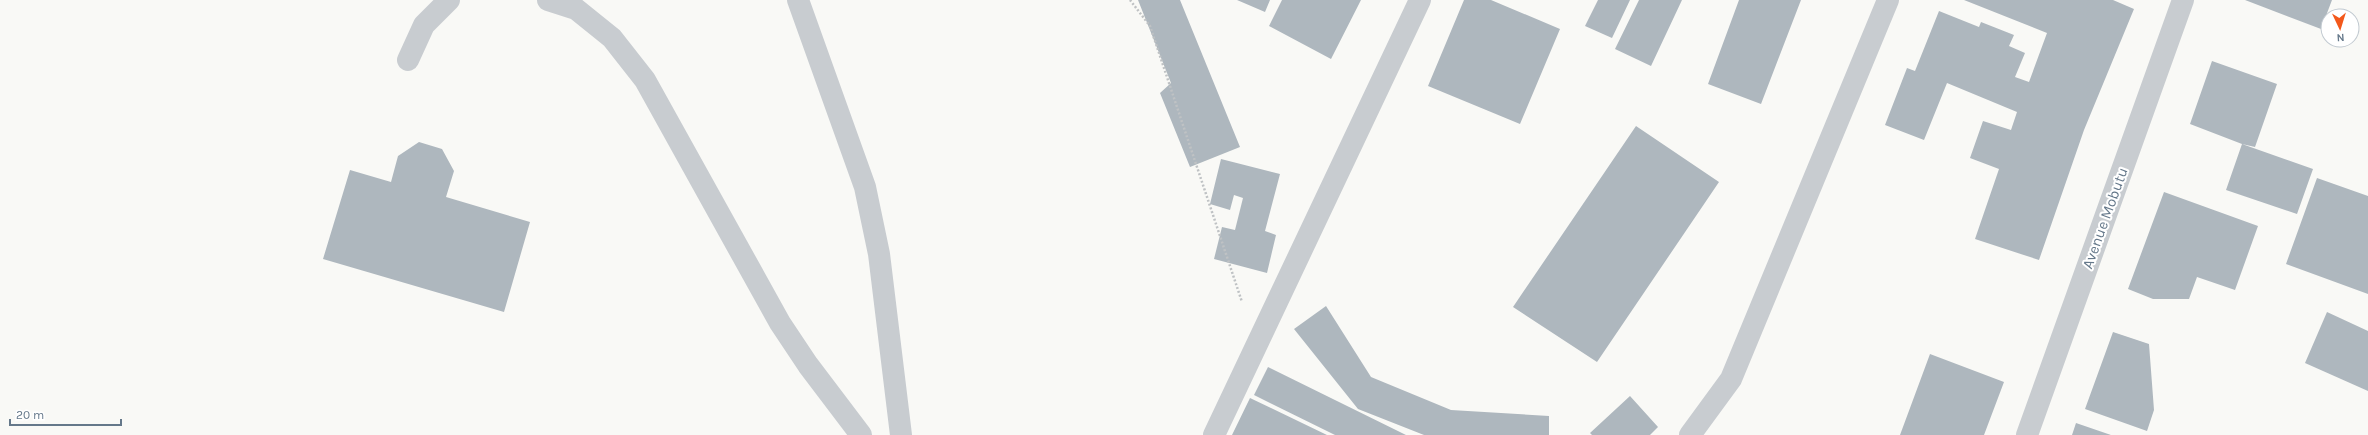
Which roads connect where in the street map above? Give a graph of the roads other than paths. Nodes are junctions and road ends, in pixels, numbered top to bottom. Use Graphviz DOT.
graph roads {
  1 [pos="449,0"];
  2 [pos="548,0"];
  3 [pos="798,0"];
  4 [pos="1420,0"];
  5 [pos="1888,0"];
  6 [pos="2183,0"];
  7 [pos="408,60"];
  8 [pos="861,435"];
  9 [pos="901,435"];
  10 [pos="1214,435"];
  11 [pos="1690,435"];
  12 [pos="2027,435"];
  1 -- 7 [label="street"];
  2 -- 8 [label="street"];
  3 -- 9 [label="street"];
  4 -- 10 [label="street"];
  5 -- 11 [label="street"];
  6 -- 12 [label="street, Avenue Mobutu"];
}
